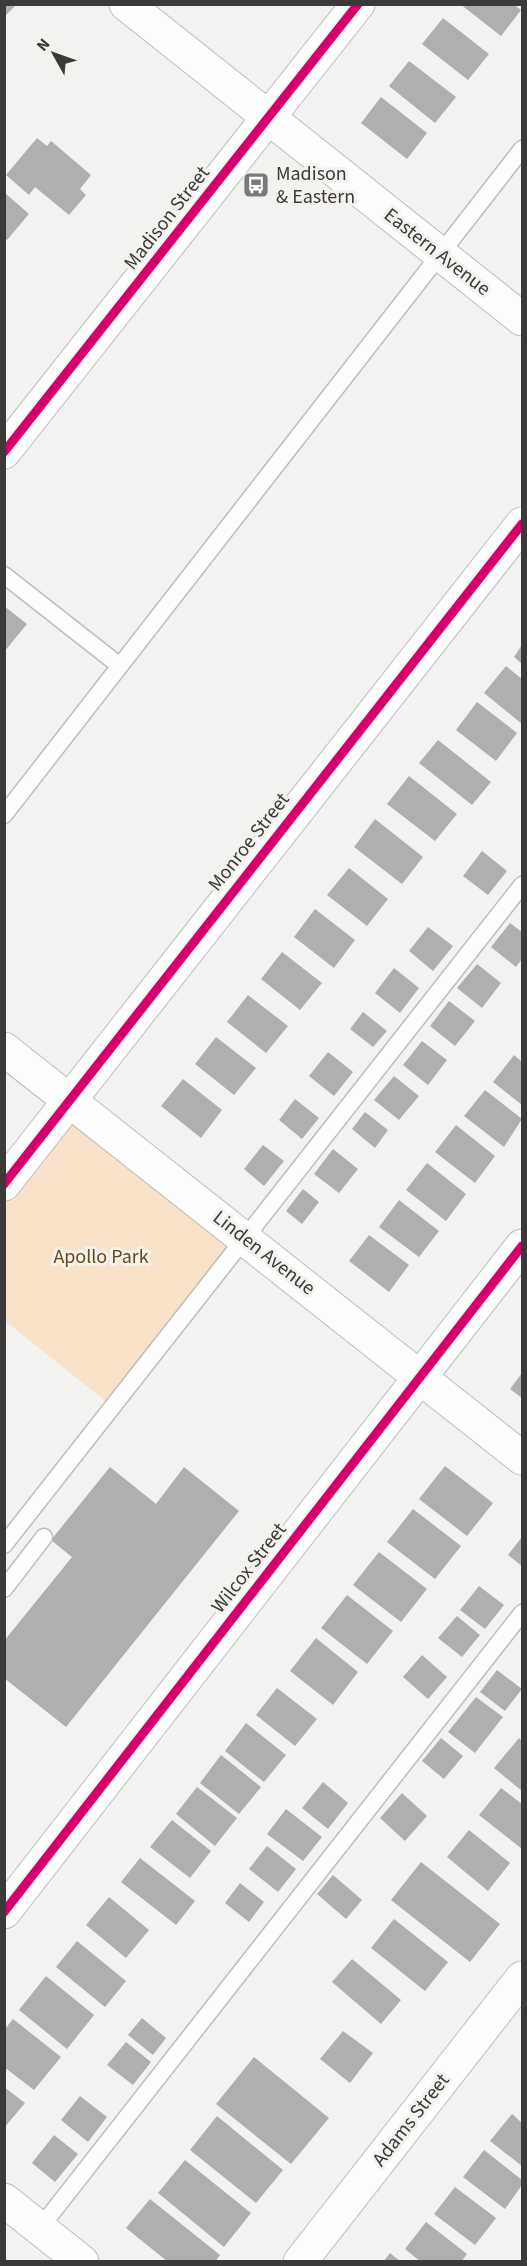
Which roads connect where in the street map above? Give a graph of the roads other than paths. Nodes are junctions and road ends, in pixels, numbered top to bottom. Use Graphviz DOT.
graph roads {
  1 [pos="126,4"];
  2 [pos="358,4"];
  3 [pos="269,118"];
  4 [pos="522,149"];
  5 [pos="440,254"];
  6 [pos="522,319"];
  7 [pos="4,452"];
  8 [pos="522,524"];
  9 [pos="4,575"];
  10 [pos="120,666"];
  11 [pos="4,815"];
  12 [pos="522,885"];
  13 [pos="4,1049"];
  14 [pos="70,1100"];
  15 [pos="4,1184"];
  16 [pos="245,1239"];
  17 [pos="522,1246"];
  18 [pos="419,1376"];
  19 [pos="522,1458"];
  20 [pos="44,1537"];
  21 [pos="4,1545"];
  22 [pos="4,1589"];
  23 [pos="522,1612"];
  24 [pos="4,1912"];
  25 [pos="522,1978"];
  26 [pos="4,2200"];
  27 [pos="40,2228"];
  28 [pos="82,2262"];
  29 [pos="300,2262"];
  1 -- 3 [label="street, Eastern Avenue"];
  2 -- 3 [label="street, Madison Street"];
  3 -- 5 [label="street, Eastern Avenue"];
  3 -- 7 [label="street, Madison Street"];
  4 -- 5 [label="lane"];
  5 -- 6 [label="street, Eastern Avenue"];
  5 -- 10 [label="lane"];
  8 -- 14 [label="street, Monroe Street"];
  9 -- 10 [label="lane"];
  10 -- 11 [label="lane"];
  12 -- 16 [label="lane"];
  13 -- 14 [label="street, Linden Avenue"];
  14 -- 15 [label="street, Monroe Street"];
  14 -- 16 [label="street, Linden Avenue"];
  16 -- 18 [label="street, Linden Avenue"];
  16 -- 21 [label="lane"];
  17 -- 18 [label="street, Wilcox Street"];
  18 -- 19 [label="street, Linden Avenue"];
  18 -- 24 [label="street, Wilcox Street"];
  20 -- 22 [label="lane"];
  23 -- 27 [label="lane"];
  25 -- 29 [label="street, Adams Street"];
  26 -- 27 [label="street"];
  27 -- 28 [label="street"];
}
